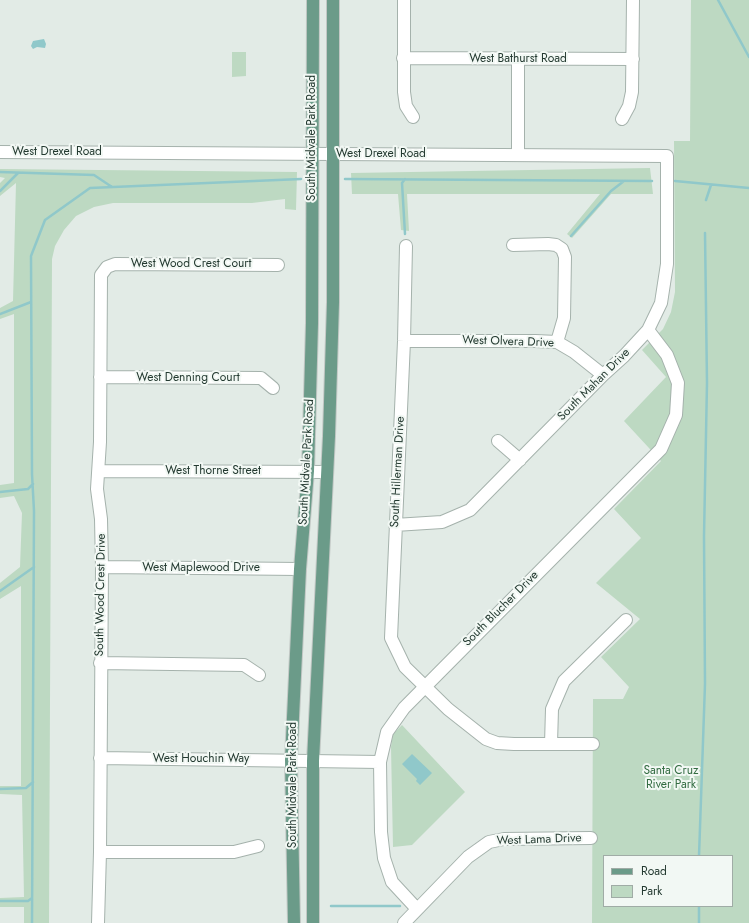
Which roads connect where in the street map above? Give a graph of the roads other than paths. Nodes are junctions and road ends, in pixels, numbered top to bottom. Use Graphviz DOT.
graph roads {
  1 [pos="312,0"];
  2 [pos="334,0"];
  3 [pos="404,0"];
  4 [pos="633,0"];
  5 [pos="403,58"];
  6 [pos="518,59"];
  7 [pos="633,59"];
  8 [pos="413,118"];
  9 [pos="622,119"];
  10 [pos="0,152"];
  11 [pos="334,154"];
  12 [pos="312,155"];
  13 [pos="518,155"];
  14 [pos="667,156"];
  15 [pos="513,245"];
  16 [pos="406,246"];
  17 [pos="278,265"];
  18 [pos="104,266"];
  19 [pos="648,330"];
  20 [pos="404,341"];
  21 [pos="557,342"];
  22 [pos="603,375"];
  23 [pos="100,377"];
  24 [pos="273,388"];
  25 [pos="498,441"];
  26 [pos="520,460"];
  27 [pos="99,471"];
  28 [pos="308,471"];
  29 [pos="327,472"];
  30 [pos="395,525"];
  31 [pos="102,567"];
  32 [pos="300,569"];
  33 [pos="626,620"];
  34 [pos="100,663"];
  35 [pos="259,675"];
  36 [pos="426,687"];
  37 [pos="551,744"];
  38 [pos="593,744"];
  39 [pos="100,758"];
  40 [pos="302,760"];
  41 [pos="380,762"];
  42 [pos="591,838"];
  43 [pos="258,846"];
  44 [pos="100,852"];
  45 [pos="417,909"];
  46 [pos="98,923"];
  47 [pos="294,923"];
  48 [pos="313,923"];
  49 [pos="404,923"];
  1 -- 12 [label="main road, South Midvale Park Road"];
  2 -- 11 [label="main road, South Midvale Park Road"];
  3 -- 5 [label="street"];
  4 -- 7 [label="street"];
  5 -- 6 [label="street, West Bathurst Road"];
  5 -- 8 [label="street"];
  6 -- 7 [label="street, West Bathurst Road"];
  6 -- 13 [label="street"];
  7 -- 9 [label="street"];
  10 -- 12 [label="street, West Drexel Road"];
  11 -- 12 [label="street, West Drexel Road"];
  11 -- 13 [label="street, West Drexel Road"];
  11 -- 29 [label="main road, South Midvale Park Road"];
  12 -- 28 [label="main road, South Midvale Park Road"];
  13 -- 14 [label="street, West Drexel Road"];
  14 -- 19 [label="street, South Mahan Drive"];
  15 -- 21 [label="street"];
  16 -- 20 [label="street, South Hillerman Drive"];
  17 -- 18 [label="street, West Wood Crest Court"];
  18 -- 23 [label="street, South Wood Crest Drive"];
  19 -- 22 [label="street, South Mahan Drive"];
  19 -- 36 [label="street, South Blucher Drive"];
  20 -- 21 [label="street, West Olvera Drive"];
  20 -- 30 [label="street, South Hillerman Drive"];
  21 -- 22 [label="street, West Olvera Drive"];
  22 -- 26 [label="street, South Mahan Drive"];
  23 -- 24 [label="street, West Denning Court"];
  23 -- 27 [label="street, South Wood Crest Drive"];
  25 -- 26 [label="street"];
  26 -- 30 [label="street, South Mahan Drive"];
  27 -- 28 [label="street, West Thorne Street"];
  27 -- 31 [label="street, South Wood Crest Drive"];
  28 -- 29 [label="street, West Thorne Street"];
  28 -- 32 [label="main road, South Midvale Park Road"];
  29 -- 40 [label="main road, South Midvale Park Road"];
  30 -- 36 [label="street, South Hillerman Drive"];
  31 -- 32 [label="street, West Maplewood Drive"];
  31 -- 34 [label="street, South Wood Crest Drive"];
  32 -- 40 [label="main road, South Midvale Park Road"];
  33 -- 37 [label="street"];
  34 -- 35 [label="street"];
  34 -- 39 [label="street, South Wood Crest Drive"];
  36 -- 37 [label="street, South Hillerman Drive"];
  36 -- 41 [label="street, South Blucher Drive"];
  37 -- 38 [label="street, South Hillerman Drive"];
  39 -- 40 [label="street, West Houchin Way"];
  39 -- 44 [label="street, South Wood Crest Drive"];
  40 -- 41 [label="street, West Houchin Way"];
  40 -- 47 [label="main road, South Midvale Park Road"];
  40 -- 48 [label="main road, South Midvale Park Road"];
  41 -- 45 [label="street, South Blucher Drive"];
  42 -- 45 [label="street, West Lama Drive"];
  43 -- 44 [label="street"];
  44 -- 46 [label="street, South Wood Crest Drive"];
  45 -- 49 [label="street, West Lama Drive"];
}
